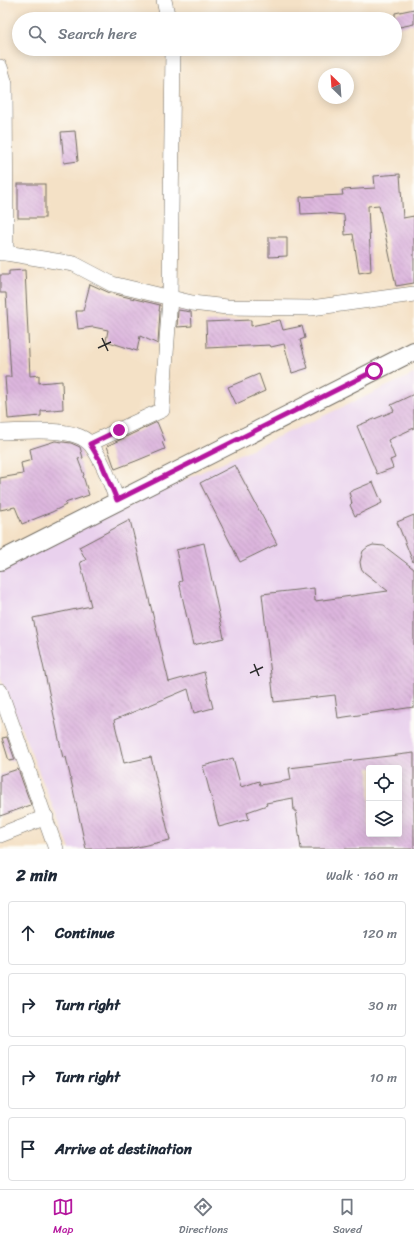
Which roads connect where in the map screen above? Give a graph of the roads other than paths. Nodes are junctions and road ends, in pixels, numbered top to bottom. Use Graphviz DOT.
graph roads {
  1 [pos="164,0"];
  2 [pos="167,12"];
  3 [pos="173,56"];
  4 [pos="0,67"];
  5 [pos="3,253"];
  6 [pos="414,294"];
  7 [pos="170,298"];
  8 [pos="414,351"];
  9 [pos="0,432"];
  10 [pos="90,444"];
  11 [pos="117,500"];
  12 [pos="0,561"];
  13 [pos="0,691"];
  14 [pos="46,817"];
  15 [pos="0,836"];
  16 [pos="56,849"];
  1 -- 2 [label="street"];
  3 -- 7 [label="street"];
  4 -- 5 [label="street"];
  5 -- 7 [label="street"];
  6 -- 7 [label="street"];
  7 -- 10 [label="street"];
  8 -- 11 [label="street"];
  9 -- 10 [label="street"];
  10 -- 11 [label="street"];
  11 -- 12 [label="street"];
  13 -- 14 [label="street"];
  14 -- 15 [label="street"];
  14 -- 16 [label="street"];
}
